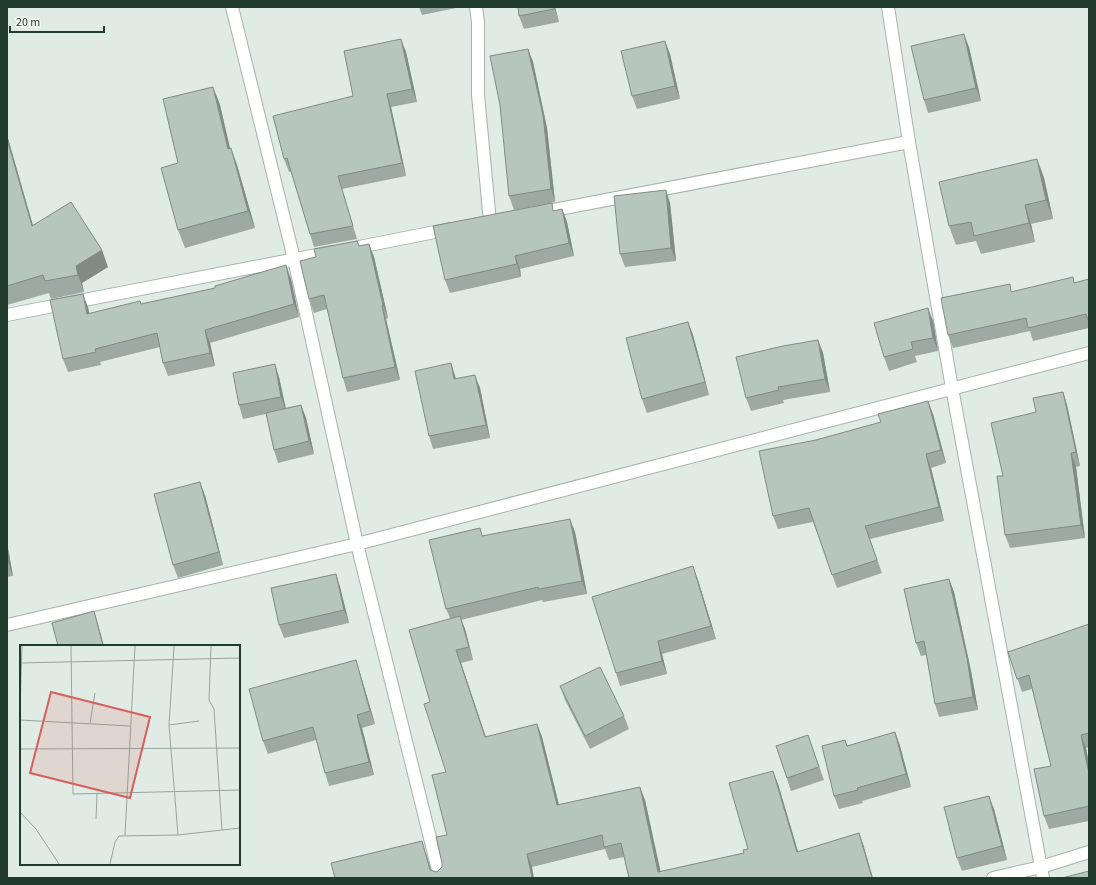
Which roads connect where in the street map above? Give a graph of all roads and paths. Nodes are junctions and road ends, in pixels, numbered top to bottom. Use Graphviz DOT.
graph roads {
  1 [pos="232,7"];
  2 [pos="476,7"];
  3 [pos="888,7"];
  4 [pos="909,142"];
  5 [pos="528,214"];
  6 [pos="505,219"];
  7 [pos="458,228"];
  8 [pos="294,259"];
  9 [pos="7,315"];
  10 [pos="1089,353"];
  11 [pos="952,388"];
  12 [pos="357,544"];
  13 [pos="7,625"];
  14 [pos="1089,852"];
  15 [pos="1042,872"];
  16 [pos="440,878"];
  17 [pos="993,878"];
  1 -- 8 [label="street"];
  2 -- 6 [label="street"];
  3 -- 4 [label="street"];
  4 -- 5 [label="street"];
  4 -- 11 [label="street"];
  7 -- 8 [label="street"];
  8 -- 9 [label="street"];
  8 -- 12 [label="street"];
  10 -- 11 [label="street"];
  11 -- 12 [label="street"];
  11 -- 15 [label="street"];
  12 -- 13 [label="street"];
  12 -- 16 [label="street"];
  14 -- 15 [label="street"];
  15 -- 17 [label="street"];
}
